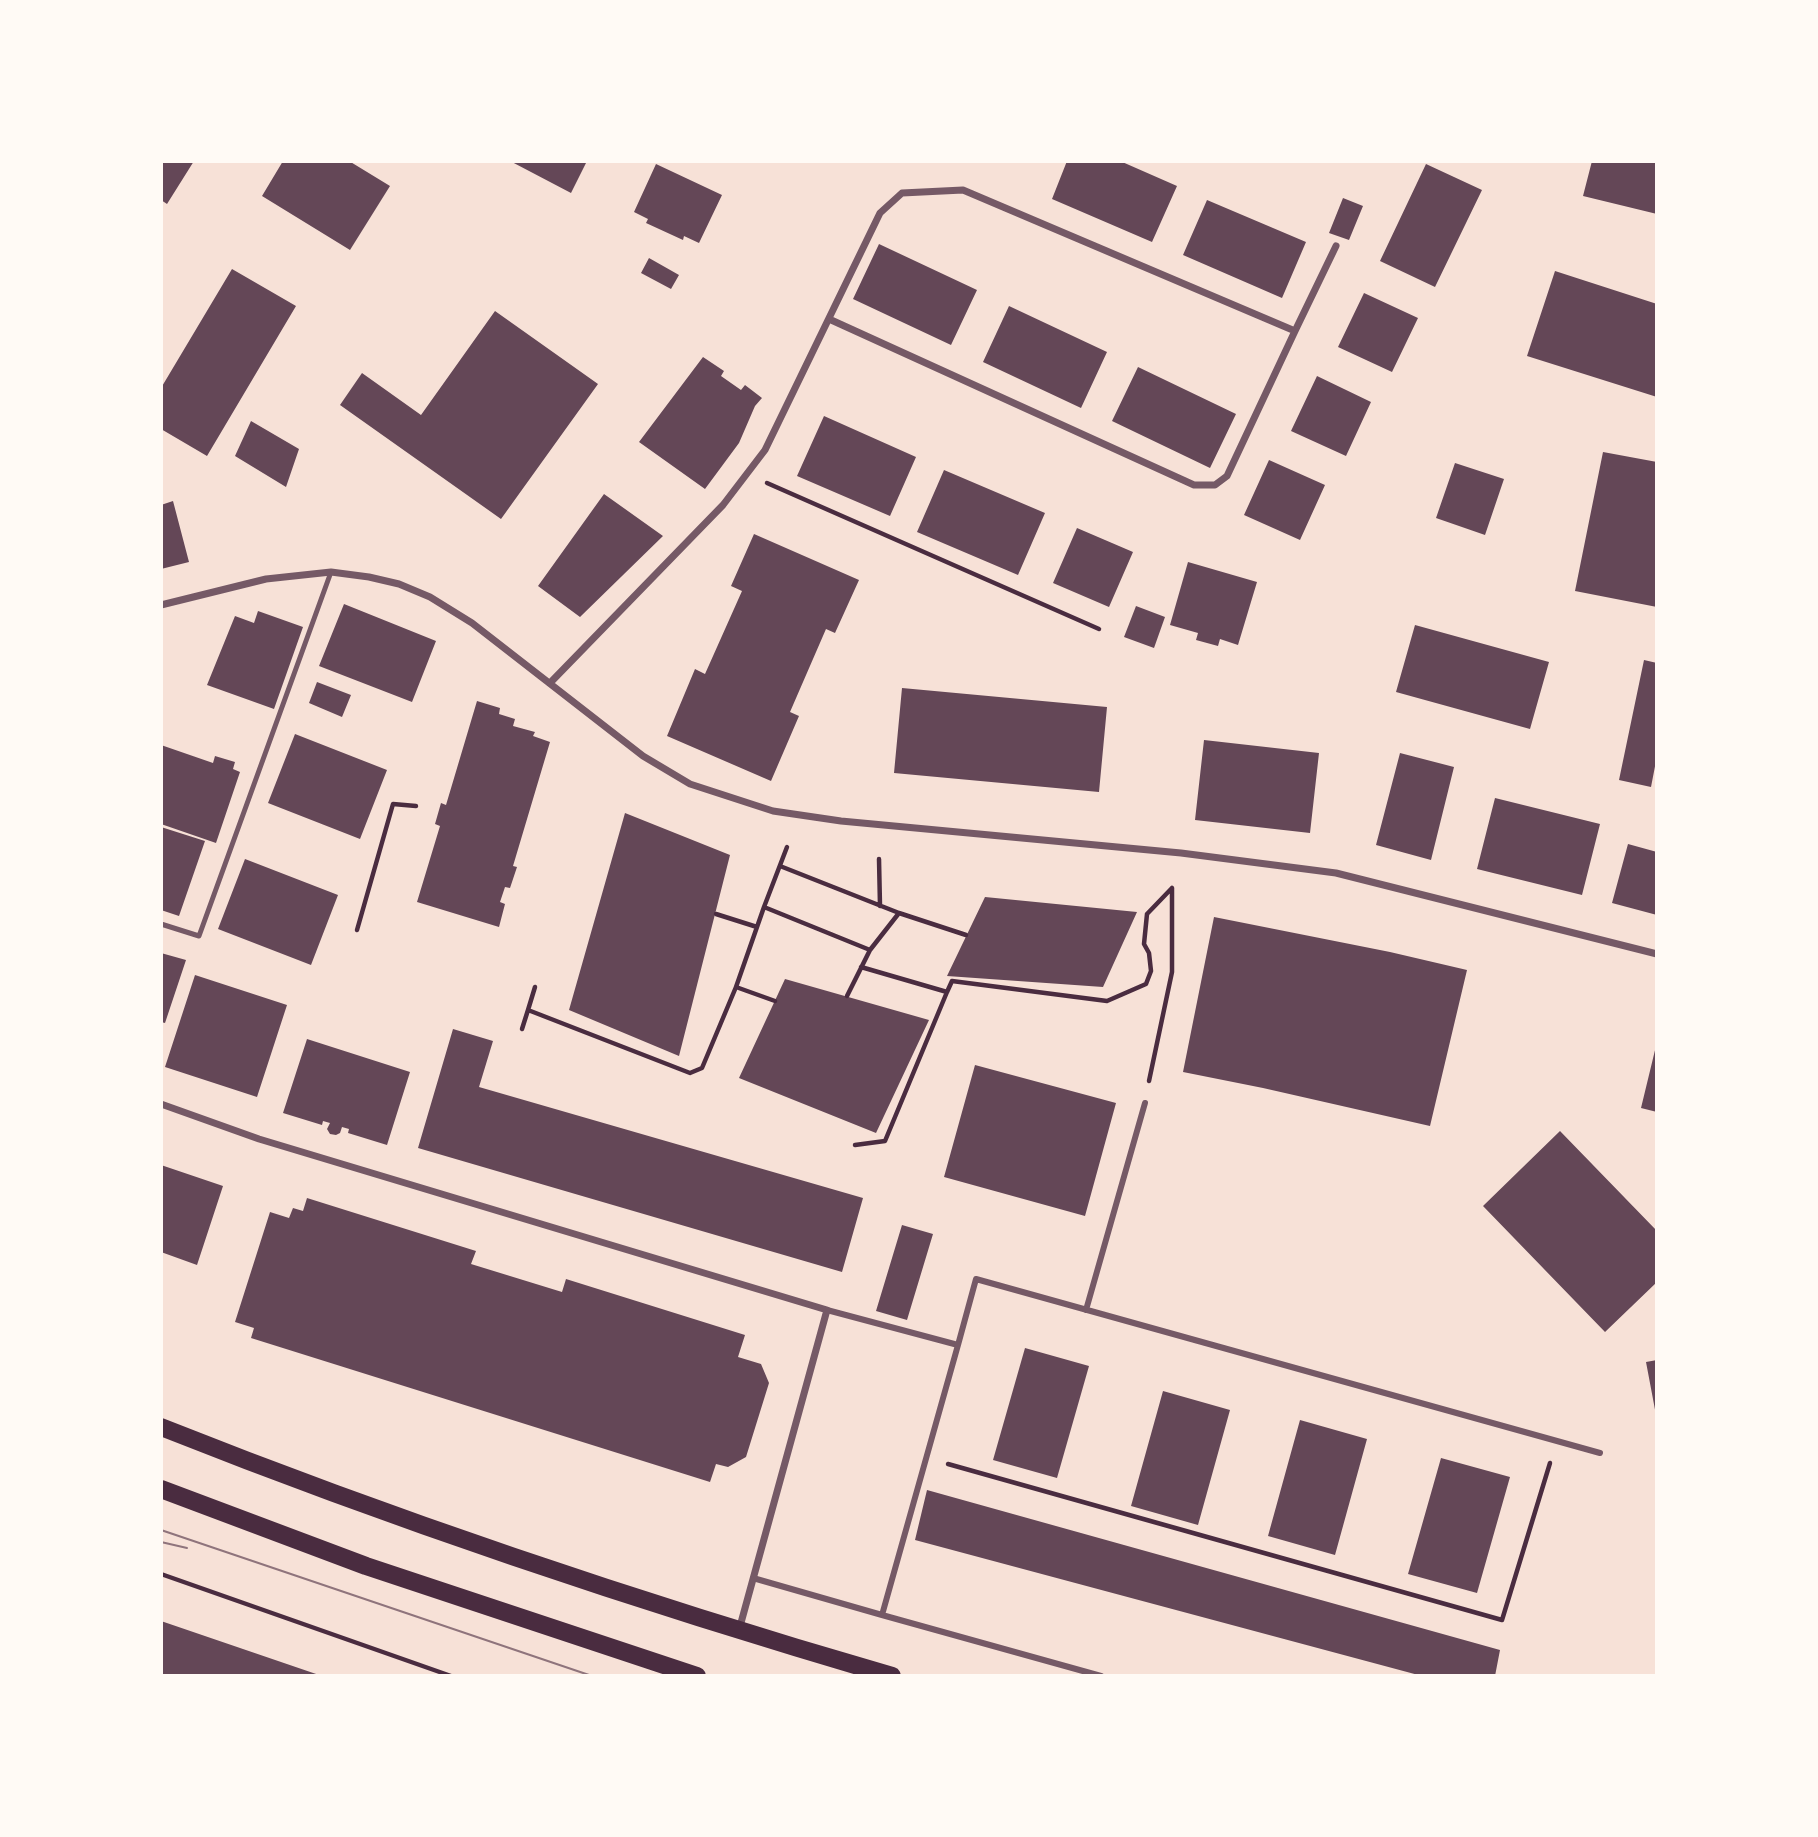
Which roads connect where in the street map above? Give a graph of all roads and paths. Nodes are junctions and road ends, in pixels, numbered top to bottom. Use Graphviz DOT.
graph roads {
  1 [pos="1336,246"];
  2 [pos="829,319"];
  3 [pos="1294,331"];
  4 [pos="747,474"];
  5 [pos="331,572"];
  6 [pos="161,605"];
  7 [pos="1099,629"];
  8 [pos="550,684"];
  9 [pos="416,806"];
  10 [pos="787,847"];
  11 [pos="879,859"];
  12 [pos="780,866"];
  13 [pos="880,906"];
  14 [pos="764,907"];
  15 [pos="899,913"];
  16 [pos="716,914"];
  17 [pos="161,924"];
  18 [pos="757,927"];
  19 [pos="356,930"];
  20 [pos="966,935"];
  21 [pos="870,950"];
  22 [pos="1657,954"];
  23 [pos="861,967"];
  24 [pos="535,987"];
  25 [pos="736,987"];
  26 [pos="947,992"];
  27 [pos="846,996"];
  28 [pos="775,1001"];
  29 [pos="528,1010"];
  30 [pos="522,1030"];
  31 [pos="1145,1103"];
  32 [pos="161,1104"];
  33 [pos="855,1145"];
  34 [pos="827,1310"];
  35 [pos="1086,1310"];
  36 [pos="958,1345"];
  37 [pos="161,1427"];
  38 [pos="1557,1442"];
  39 [pos="1600,1453"];
  40 [pos="926,1458"];
  41 [pos="161,1489"];
  42 [pos="161,1574"];
  43 [pos="753,1578"];
  44 [pos="881,1615"];
  45 [pos="739,1631"];
  46 [pos="452,1676"];
  47 [pos="697,1676"];
  48 [pos="892,1676"];
  49 [pos="1101,1676"];
  1 -- 3 [label="street"];
  2 -- 3 [label="street"];
  2 -- 3 [label="street"];
  2 -- 4 [label="street"];
  4 -- 7 [label="path"];
  4 -- 8 [label="street"];
  5 -- 6 [label="street"];
  5 -- 8 [label="street"];
  5 -- 17 [label="lane"];
  8 -- 22 [label="street"];
  9 -- 19 [label="path"];
  10 -- 12 [label="path"];
  11 -- 13 [label="path"];
  12 -- 13 [label="path"];
  12 -- 14 [label="path"];
  13 -- 15 [label="path"];
  14 -- 18 [label="path"];
  14 -- 21 [label="path"];
  15 -- 20 [label="path"];
  15 -- 21 [label="path"];
  16 -- 18 [label="path"];
  18 -- 25 [label="path"];
  21 -- 23 [label="path"];
  23 -- 26 [label="path"];
  23 -- 27 [label="path"];
  24 -- 29 [label="path"];
  25 -- 28 [label="path"];
  25 -- 29 [label="path"];
  26 -- 31 [label="path"];
  26 -- 33 [label="path"];
  29 -- 30 [label="path"];
  31 -- 35 [label="street"];
  32 -- 34 [label="street"];
  34 -- 36 [label="street"];
  34 -- 43 [label="street"];
  35 -- 36 [label="street"];
  35 -- 38 [label="street"];
  36 -- 40 [label="street"];
  37 -- 45 [label="main road"];
  38 -- 39 [label="street"];
  38 -- 40 [label="path"];
  40 -- 44 [label="street"];
  41 -- 47 [label="main road"];
  42 -- 46 [label="path"];
  43 -- 44 [label="street"];
  43 -- 45 [label="street"];
  44 -- 49 [label="street"];
  45 -- 48 [label="main road"];
}
